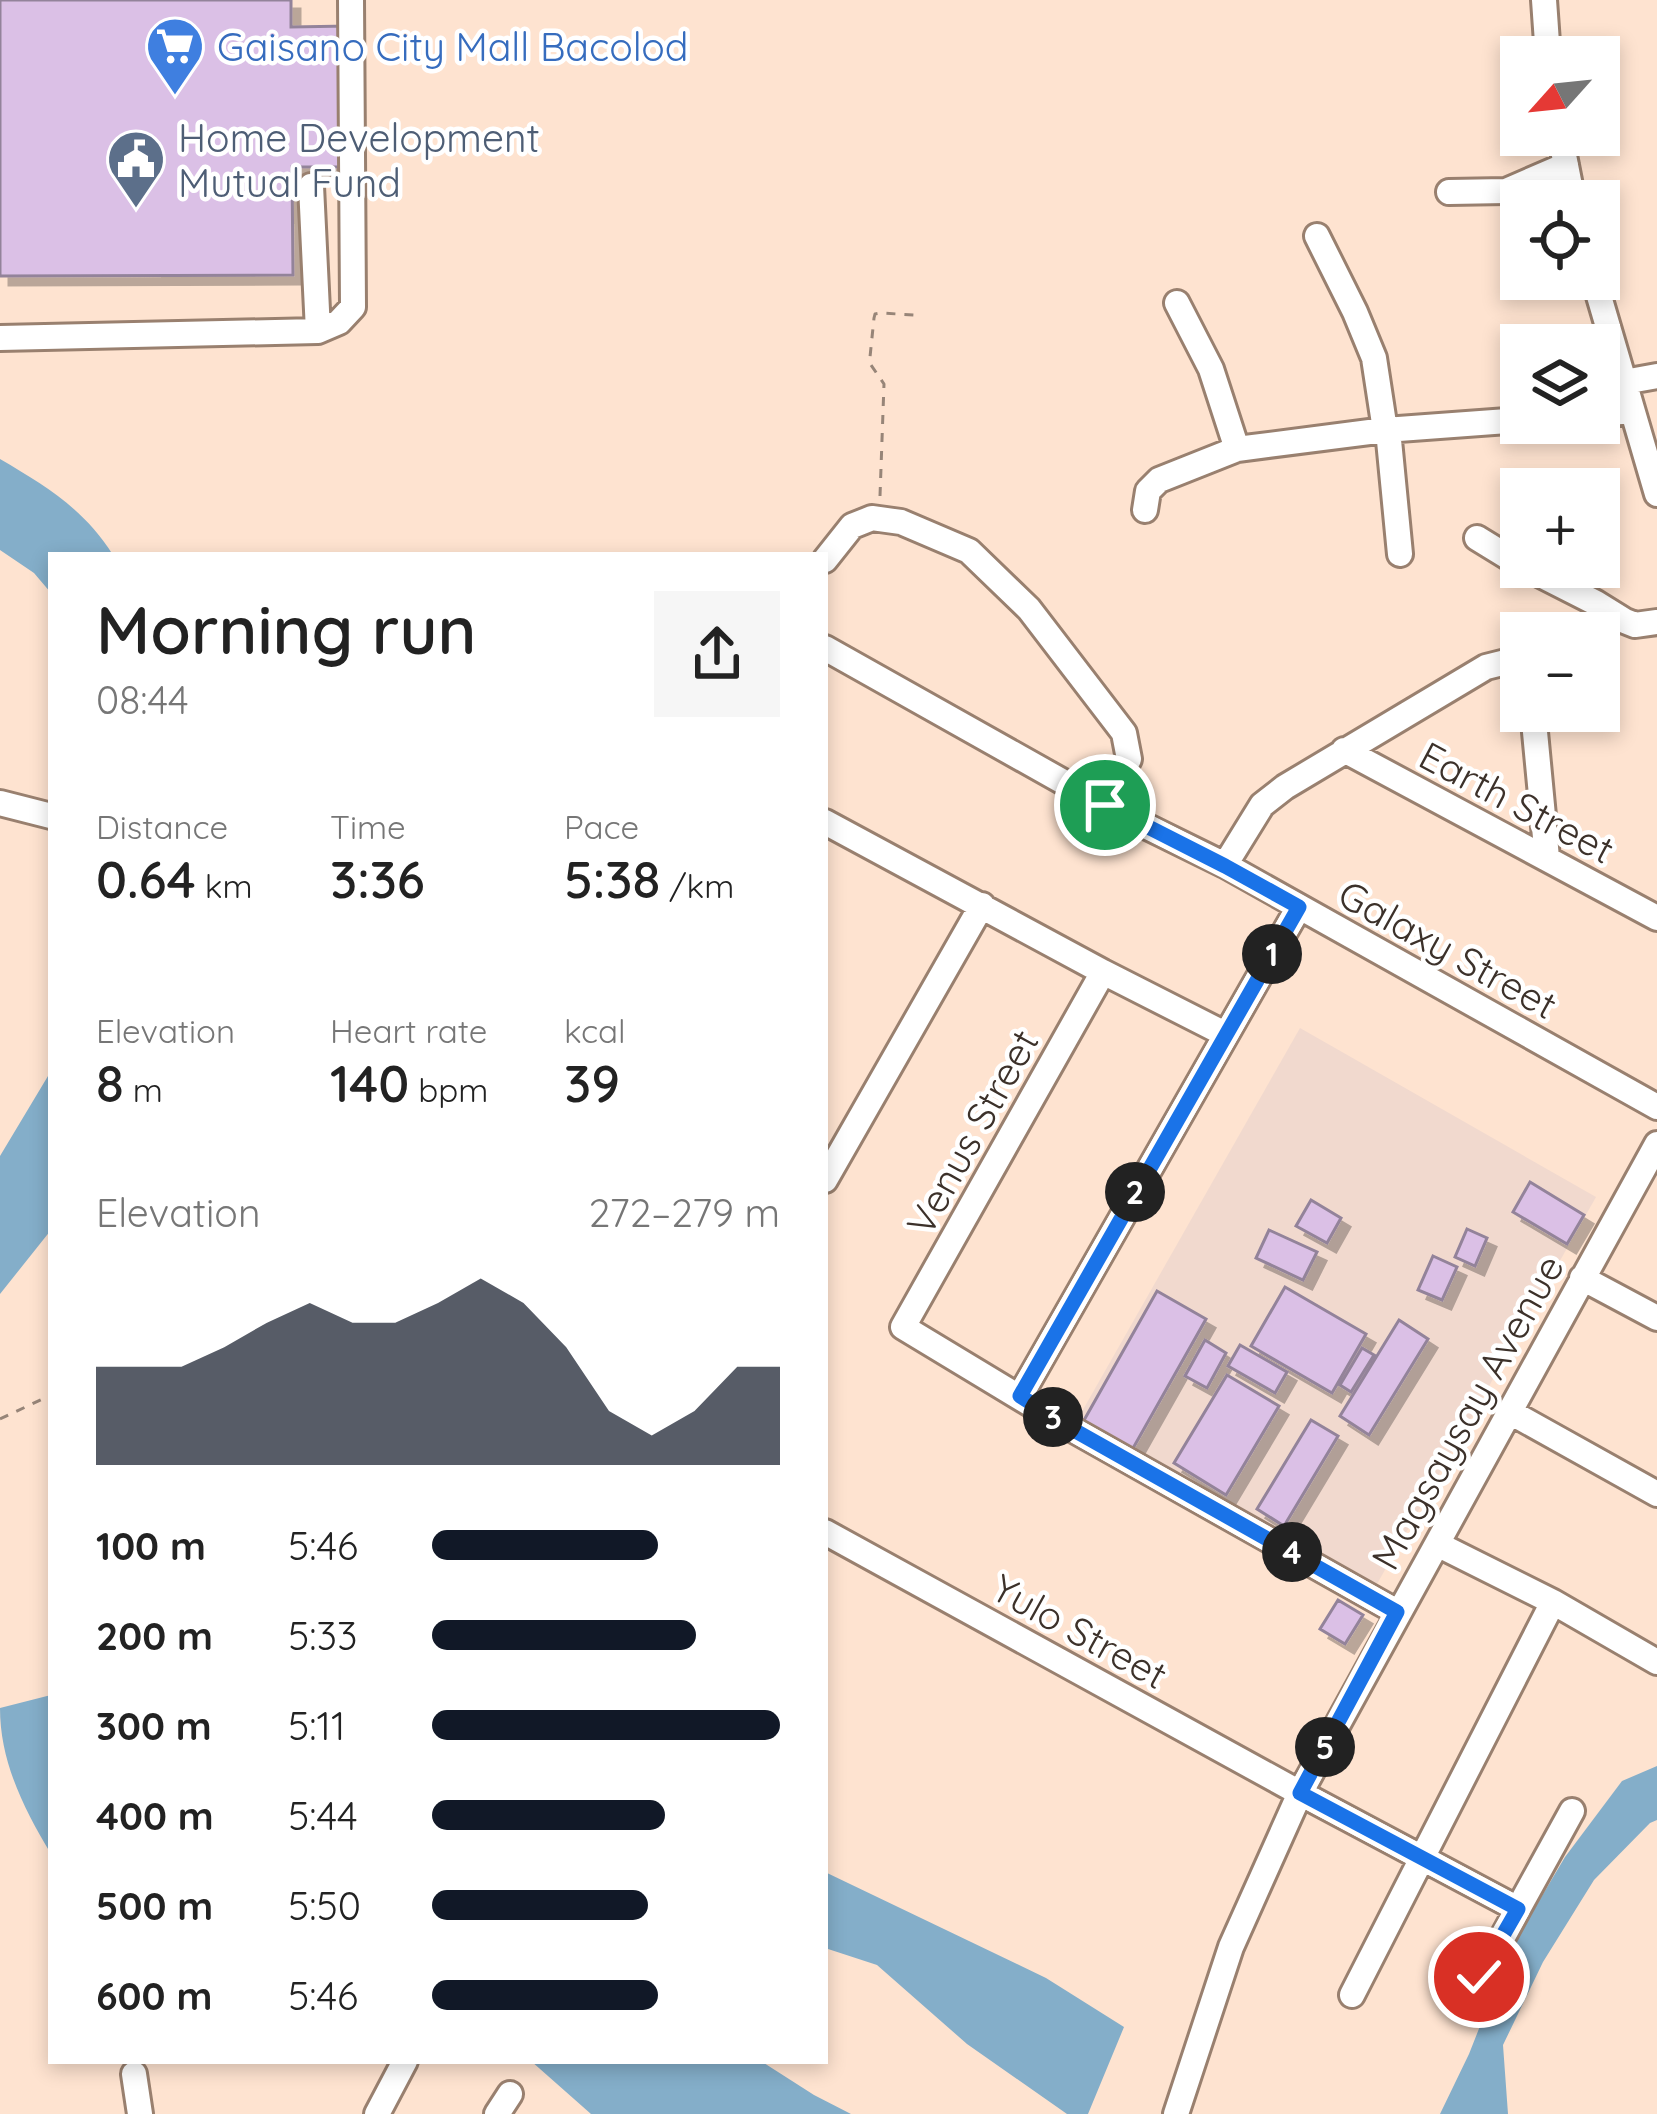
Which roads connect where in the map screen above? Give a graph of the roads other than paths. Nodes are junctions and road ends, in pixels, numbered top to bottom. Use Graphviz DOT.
graph roads {
  1 [pos="351,0"];
  2 [pos="1544,0"];
  3 [pos="1547,36"];
  4 [pos="1564,156"];
  5 [pos="1566,165"];
  6 [pos="1569,180"];
  7 [pos="311,185"];
  8 [pos="1449,192"];
  9 [pos="1317,236"];
  10 [pos="1600,300"];
  11 [pos="1177,303"];
  12 [pos="318,331"];
  13 [pos="0,338"];
  14 [pos="1657,376"];
  15 [pos="1624,382"];
  16 [pos="1632,411"];
  17 [pos="1620,412"];
  18 [pos="1500,422"];
  19 [pos="1386,430"];
  20 [pos="1237,449"];
  21 [pos="1657,494"];
  22 [pos="1145,510"];
  23 [pos="1477,538"];
  24 [pos="1500,552"];
  25 [pos="1400,554"];
  26 [pos="828,556"];
  27 [pos="1566,588"];
  28 [pos="1657,622"];
  29 [pos="828,650"];
  30 [pos="1500,664"];
  31 [pos="1535,732"];
  32 [pos="1344,750"];
  33 [pos="0,803"];
  34 [pos="1105,805"];
  35 [pos="48,815"];
  36 [pos="828,824"];
  37 [pos="1547,858"];
  38 [pos="1225,866"];
  39 [pos="982,904"];
  40 [pos="1299,907"];
  41 [pos="1657,918"];
  42 [pos="1103,972"];
  43 [pos="1225,1034"];
  44 [pos="1657,1106"];
  45 [pos="1657,1144"];
  46 [pos="828,1175"];
  47 [pos="1582,1278"];
  48 [pos="1657,1318"];
  49 [pos="1020,1396"];
  50 [pos="1510,1412"];
  51 [pos="1657,1494"];
  52 [pos="828,1534"];
  53 [pos="1436,1544"];
  54 [pos="1553,1602"];
  55 [pos="1397,1612"];
  56 [pos="1657,1662"];
  57 [pos="1300,1793"];
  58 [pos="1572,1811"];
  59 [pos="1423,1856"];
  60 [pos="1518,1909"];
  61 [pos="1352,1995"];
  62 [pos="1466,2002"];
  63 [pos="403,2064"];
  64 [pos="134,2074"];
  65 [pos="1178,2113"];
  66 [pos="140,2114"];
  67 [pos="377,2114"];
  1 -- 12 [label="street"];
  2 -- 3 [label="street"];
  4 -- 5 [label="street"];
  5 -- 6 [label="street"];
  5 -- 8 [label="street"];
  7 -- 12 [label="street"];
  9 -- 19 [label="street"];
  10 -- 15 [label="street"];
  11 -- 20 [label="street"];
  12 -- 13 [label="street"];
  14 -- 15 [label="street"];
  15 -- 16 [label="street"];
  16 -- 17 [label="street"];
  16 -- 21 [label="street"];
  18 -- 19 [label="street"];
  19 -- 20 [label="street"];
  19 -- 25 [label="street"];
  20 -- 22 [label="street"];
  23 -- 24 [label="street"];
  26 -- 34 [label="street"];
  27 -- 28 [label="street"];
  29 -- 34 [label="street, Galaxy Street"];
  30 -- 32 [label="street"];
  31 -- 37 [label="street"];
  32 -- 37 [label="street, Earth Street"];
  32 -- 38 [label="street"];
  33 -- 35 [label="street"];
  34 -- 38 [label="street, Galaxy Street"];
  36 -- 39 [label="street"];
  37 -- 41 [label="street, Earth Street"];
  38 -- 40 [label="street, Galaxy Street"];
  39 -- 42 [label="street"];
  39 -- 46 [label="street"];
  40 -- 43 [label="street"];
  40 -- 44 [label="street, Galaxy Street"];
  42 -- 43 [label="street"];
  42 -- 49 [label="street, Venus Street"];
  43 -- 49 [label="street"];
  45 -- 47 [label="street, Magsaysay Avenue"];
  47 -- 48 [label="street"];
  47 -- 50 [label="street, Magsaysay Avenue"];
  49 -- 55 [label="street"];
  50 -- 51 [label="street"];
  50 -- 53 [label="street, Magsaysay Avenue"];
  52 -- 57 [label="street, Yulo Street"];
  53 -- 54 [label="street"];
  53 -- 55 [label="street, Magsaysay Avenue"];
  54 -- 56 [label="street"];
  54 -- 59 [label="street"];
  55 -- 57 [label="street, Magsaysay Avenue"];
  57 -- 59 [label="street, Yulo Street"];
  57 -- 65 [label="street, Magsaysay Avenue"];
  58 -- 60 [label="street"];
  59 -- 60 [label="street, Yulo Street"];
  59 -- 61 [label="street"];
  60 -- 62 [label="street"];
  63 -- 67 [label="street"];
  64 -- 66 [label="street"];
}
